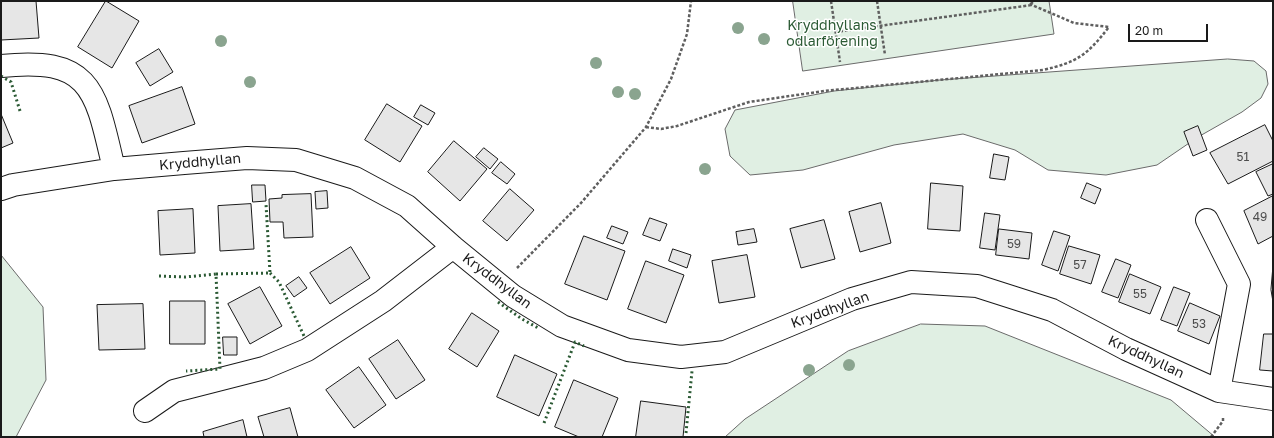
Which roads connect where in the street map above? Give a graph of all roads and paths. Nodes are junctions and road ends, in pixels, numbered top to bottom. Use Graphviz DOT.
graph roads {
  1 [pos="691,1"];
  2 [pos="831,1"];
  3 [pos="877,1"];
  4 [pos="1031,2"];
  5 [pos="881,26"];
  6 [pos="835,32"];
  7 [pos="885,55"];
  8 [pos="840,62"];
  9 [pos="1,66"];
  10 [pos="646,127"];
  11 [pos="114,169"];
  12 [pos="1,189"];
  13 [pos="1207,220"];
  14 [pos="453,247"];
  15 [pos="500,285"];
  16 [pos="1219,391"];
  17 [pos="1273,399"];
  18 [pos="145,411"];
  1 -- 10 [label="path"];
  2 -- 6 [label="path"];
  3 -- 5 [label="path"];
  4 -- 5 [label="path"];
  4 -- 10 [label="path"];
  5 -- 6 [label="path"];
  5 -- 7 [label="path"];
  6 -- 8 [label="path"];
  9 -- 11 [label="street"];
  10 -- 15 [label="path"];
  11 -- 12 [label="street, Kryddhyllan"];
  11 -- 14 [label="street, Kryddhyllan"];
  13 -- 16 [label="street"];
  14 -- 15 [label="street, Kryddhyllan"];
  14 -- 18 [label="street, Kryddhyllan"];
  15 -- 16 [label="street, Kryddhyllan"];
  16 -- 17 [label="street, Kryddhyllan"];
}
